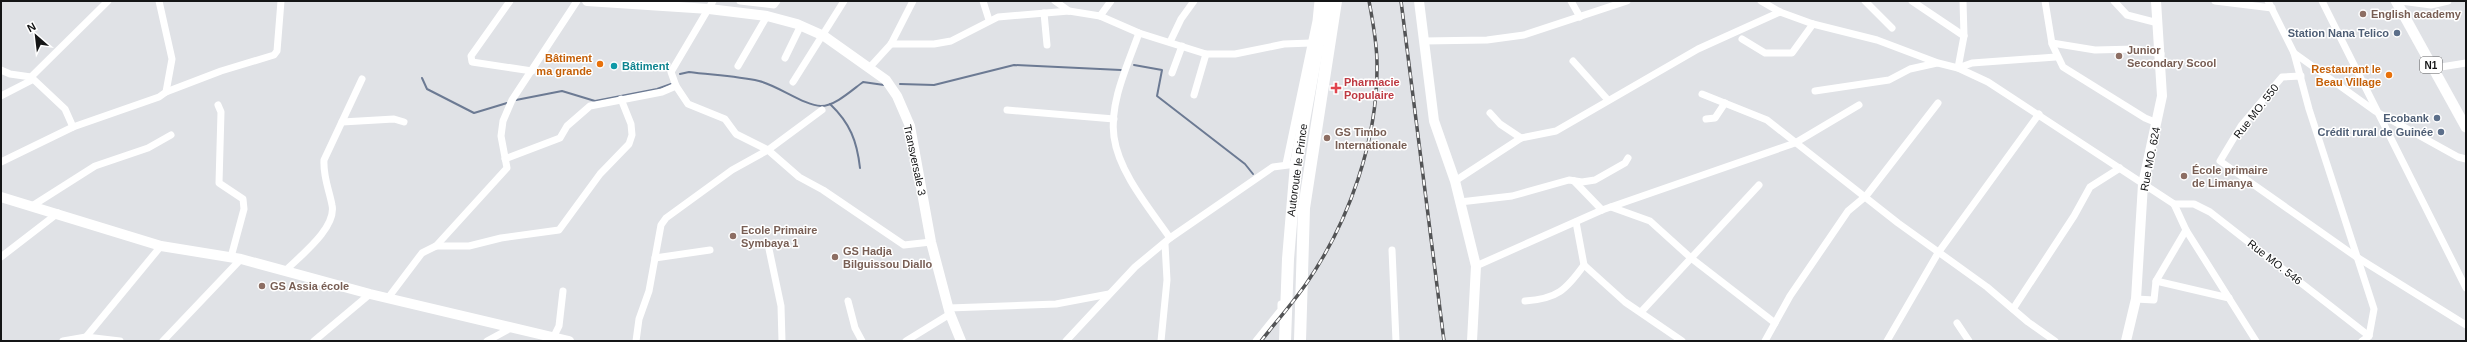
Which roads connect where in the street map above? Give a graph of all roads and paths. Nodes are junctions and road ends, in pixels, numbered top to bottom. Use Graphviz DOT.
graph roads {
  1 [pos="108,1"];
  2 [pos="158,1"];
  3 [pos="281,1"];
  4 [pos="510,1"];
  5 [pos="577,1"];
  6 [pos="587,1"];
  7 [pos="740,1"];
  8 [pos="776,1"];
  9 [pos="844,1"];
  10 [pos="914,1"];
  11 [pos="983,1"];
  12 [pos="1055,1"];
  13 [pos="1111,1"];
  14 [pos="1194,1"];
  15 [pos="1318,1"];
  16 [pos="1326,1"];
  17 [pos="1336,1"];
  18 [pos="1419,1"];
  19 [pos="1571,1"];
  20 [pos="1627,1"];
  21 [pos="1761,1"];
  22 [pos="1865,1"];
  23 [pos="1912,1"];
  24 [pos="1963,1"];
  25 [pos="2045,1"];
  26 [pos="2114,1"];
  27 [pos="2156,1"];
  28 [pos="2215,1"];
  29 [pos="2268,1"];
  30 [pos="2322,1"];
  31 [pos="2396,1"];
  32 [pos="2401,1"];
  33 [pos="2405,1"];
  34 [pos="2448,1"];
  35 [pos="711,3"];
  36 [pos="2272,8"];
  37 [pos="1069,11"];
  38 [pos="1780,12"];
  39 [pos="1044,13"];
  40 [pos="767,16"];
  41 [pos="1100,16"];
  42 [pos="1580,17"];
  43 [pos="990,20"];
  44 [pos="2158,23"];
  45 [pos="1813,24"];
  46 [pos="801,26"];
  47 [pos="1892,28"];
  48 [pos="1139,33"];
  49 [pos="824,36"];
  50 [pos="1964,36"];
  51 [pos="1742,39"];
  52 [pos="1424,41"];
  53 [pos="1170,42"];
  54 [pos="1311,43"];
  55 [pos="2052,43"];
  56 [pos="891,44"];
  57 [pos="1047,46"];
  58 [pos="1182,46"];
  59 [pos="2294,53"];
  60 [pos="1206,54"];
  61 [pos="2161,54"];
  62 [pos="2056,57"];
  63 [pos="785,58"];
  64 [pos="1572,61"];
  65 [pos="1938,63"];
  66 [pos="2466,63"];
  67 [pos="738,66"];
  68 [pos="870,67"];
  69 [pos="1958,68"];
  70 [pos="2441,68"];
  71 [pos="1,70"];
  72 [pos="532,71"];
  73 [pos="2300,72"];
  74 [pos="1172,73"];
  75 [pos="2319,73"];
  76 [pos="31,79"];
  77 [pos="362,79"];
  78 [pos="793,82"];
  79 [pos="676,86"];
  80 [pos="1815,91"];
  81 [pos="166,92"];
  82 [pos="1702,94"];
  83 [pos="1194,95"];
  84 [pos="1,96"];
  85 [pos="622,99"];
  86 [pos="1608,100"];
  87 [pos="1725,103"];
  88 [pos="1938,103"];
  89 [pos="1859,105"];
  90 [pos="218,106"];
  91 [pos="822,110"];
  92 [pos="1007,110"];
  93 [pos="2375,111"];
  94 [pos="2466,111"];
  95 [pos="1490,113"];
  96 [pos="2040,114"];
  97 [pos="1114,118"];
  98 [pos="1706,119"];
  99 [pos="342,122"];
  100 [pos="404,122"];
  101 [pos="2157,123"];
  102 [pos="73,127"];
  103 [pos="2466,128"];
  104 [pos="171,135"];
  105 [pos="1522,138"];
  106 [pos="1795,143"];
  107 [pos="768,150"];
  108 [pos="1628,158"];
  109 [pos="505,159"];
  110 [pos="2466,159"];
  111 [pos="1,162"];
  112 [pos="1291,164"];
  113 [pos="2120,168"];
  114 [pos="1574,180"];
  115 [pos="1454,181"];
  116 [pos="2143,184"];
  117 [pos="1759,185"];
  118 [pos="1866,196"];
  119 [pos="1,197"];
  120 [pos="1460,202"];
  121 [pos="2174,204"];
  122 [pos="32,206"];
  123 [pos="1612,207"];
  124 [pos="1602,210"];
  125 [pos="58,214"];
  126 [pos="1576,222"];
  127 [pos="2186,230"];
  128 [pos="1167,241"];
  129 [pos="931,242"];
  130 [pos="161,246"];
  131 [pos="436,246"];
  132 [pos="770,249"];
  133 [pos="710,250"];
  134 [pos="1392,250"];
  135 [pos="1938,252"];
  136 [pos="2355,256"];
  137 [pos="1,257"];
  138 [pos="236,258"];
  139 [pos="655,258"];
  140 [pos="1691,258"];
  141 [pos="1288,259"];
  142 [pos="1584,265"];
  143 [pos="1476,266"];
  144 [pos="285,271"];
  145 [pos="2156,281"];
  146 [pos="2466,288"];
  147 [pos="563,291"];
  148 [pos="370,294"];
  149 [pos="1109,294"];
  150 [pos="388,298"];
  151 [pos="2229,298"];
  152 [pos="2136,299"];
  153 [pos="848,301"];
  154 [pos="1525,302"];
  155 [pos="2013,309"];
  156 [pos="950,311"];
  157 [pos="1641,312"];
  158 [pos="1775,323"];
  159 [pos="1957,323"];
  160 [pos="2466,325"];
  161 [pos="511,328"];
  162 [pos="554,336"];
  163 [pos="86,337"];
  164 [pos="2367,339"];
  165 [pos="62,341"];
  166 [pos="120,341"];
  167 [pos="163,341"];
  168 [pos="314,341"];
  169 [pos="487,341"];
  170 [pos="570,341"];
  171 [pos="636,341"];
  172 [pos="782,341"];
  173 [pos="862,341"];
  174 [pos="906,341"];
  175 [pos="961,341"];
  176 [pos="1066,341"];
  177 [pos="1161,341"];
  178 [pos="1256,341"];
  179 [pos="1285,341"];
  180 [pos="1300,341"];
  181 [pos="1396,341"];
  182 [pos="1472,341"];
  183 [pos="1682,341"];
  184 [pos="1765,341"];
  185 [pos="1887,341"];
  186 [pos="1969,341"];
  187 [pos="2055,341"];
  188 [pos="2126,341"];
  189 [pos="2256,341"];
  1 -- 76 [label="street"];
  2 -- 81 [label="street"];
  3 -- 81 [label="street"];
  4 -- 72 [label="street"];
  5 -- 72 [label="street"];
  6 -- 35 [label="street, Transversale 3"];
  7 -- 8 [label="street"];
  9 -- 49 [label="street"];
  10 -- 56 [label="street"];
  11 -- 43 [label="street"];
  12 -- 37 [label="street"];
  13 -- 41 [label="street"];
  14 -- 53 [label="street"];
  15 -- 54 [label="street"];
  16 -- 112 [label="main road, Autoroute le Prince"];
  17 -- 180 [label="main road, Autoroute le Prince"];
  18 -- 52 [label="street"];
  19 -- 42 [label="street"];
  20 -- 42 [label="street"];
  21 -- 38 [label="street"];
  22 -- 47 [label="street"];
  23 -- 50 [label="street"];
  24 -- 50 [label="street"];
  25 -- 55 [label="street"];
  26 -- 44 [label="street"];
  27 -- 44 [label="street, Rue MO. 624"];
  28 -- 36 [label="street"];
  29 -- 36 [label="street"];
  30 -- 93 [label="street"];
  31 -- 103 [label="highway, N1"];
  32 -- 33 [label="street"];
  33 -- 34 [label="street"];
  33 -- 70 [label="highway, N1"];
  35 -- 40 [label="street, Transversale 3"];
  35 -- 79 [label="street"];
  36 -- 59 [label="street"];
  37 -- 39 [label="street"];
  37 -- 41 [label="street"];
  38 -- 45 [label="street"];
  38 -- 86 [label="street"];
  39 -- 43 [label="street"];
  39 -- 57 [label="street"];
  40 -- 46 [label="street, Transversale 3"];
  40 -- 67 [label="street"];
  41 -- 48 [label="street"];
  42 -- 52 [label="street"];
  43 -- 56 [label="street"];
  44 -- 61 [label="street, Rue MO. 624"];
  45 -- 51 [label="street"];
  45 -- 65 [label="street"];
  46 -- 49 [label="street, Transversale 3"];
  46 -- 63 [label="street"];
  48 -- 53 [label="street"];
  48 -- 97 [label="street"];
  49 -- 68 [label="street, Transversale 3"];
  49 -- 78 [label="street"];
  50 -- 69 [label="street"];
  52 -- 115 [label="street"];
  53 -- 58 [label="street"];
  54 -- 60 [label="street"];
  54 -- 112 [label="street"];
  55 -- 61 [label="street"];
  55 -- 62 [label="street"];
  56 -- 68 [label="street"];
  58 -- 60 [label="street"];
  58 -- 74 [label="street"];
  59 -- 73 [label="street"];
  59 -- 75 [label="street"];
  60 -- 83 [label="street"];
  61 -- 101 [label="street, Rue MO. 624"];
  62 -- 69 [label="street"];
  62 -- 101 [label="street"];
  64 -- 86 [label="street"];
  65 -- 69 [label="street"];
  65 -- 80 [label="street"];
  66 -- 70 [label="street"];
  68 -- 129 [label="street, Transversale 3"];
  69 -- 96 [label="street"];
  70 -- 94 [label="highway, N1"];
  71 -- 76 [label="street"];
  72 -- 109 [label="street"];
  73 -- 75 [label="street, Rue MO. 550"];
  73 -- 136 [label="street"];
  73 -- 136 [label="street, Rue MO. 550"];
  75 -- 93 [label="street"];
  76 -- 84 [label="street"];
  76 -- 102 [label="street"];
  77 -- 99 [label="street"];
  79 -- 85 [label="street"];
  79 -- 107 [label="street"];
  81 -- 102 [label="street"];
  82 -- 87 [label="street"];
  85 -- 109 [label="street"];
  85 -- 131 [label="street"];
  86 -- 105 [label="street"];
  87 -- 98 [label="street"];
  87 -- 106 [label="street"];
  88 -- 118 [label="street"];
  89 -- 106 [label="street"];
  90 -- 138 [label="street"];
  91 -- 107 [label="street"];
  92 -- 97 [label="street"];
  93 -- 110 [label="street"];
  93 -- 146 [label="street"];
  95 -- 105 [label="street"];
  96 -- 113 [label="street"];
  96 -- 135 [label="street"];
  97 -- 128 [label="street"];
  99 -- 100 [label="street"];
  99 -- 144 [label="street"];
  101 -- 116 [label="street, Rue MO. 624"];
  102 -- 111 [label="street"];
  104 -- 122 [label="street"];
  105 -- 115 [label="street"];
  106 -- 118 [label="street"];
  106 -- 123 [label="street"];
  107 -- 129 [label="street"];
  107 -- 139 [label="street"];
  108 -- 114 [label="street"];
  109 -- 131 [label="street"];
  112 -- 128 [label="street"];
  112 -- 141 [label="main road, Autoroute le Prince"];
  113 -- 116 [label="street"];
  113 -- 155 [label="street"];
  114 -- 120 [label="street"];
  114 -- 124 [label="street"];
  115 -- 120 [label="street"];
  116 -- 121 [label="street"];
  116 -- 152 [label="street, Rue MO. 624"];
  117 -- 140 [label="street"];
  118 -- 135 [label="street"];
  118 -- 158 [label="street"];
  119 -- 122 [label="street"];
  120 -- 143 [label="street"];
  121 -- 127 [label="street"];
  121 -- 164 [label="street, Rue MO. 546"];
  122 -- 125 [label="street"];
  123 -- 124 [label="street"];
  123 -- 140 [label="street"];
  124 -- 126 [label="street"];
  125 -- 130 [label="street"];
  125 -- 137 [label="street"];
  126 -- 142 [label="street"];
  126 -- 143 [label="street"];
  127 -- 145 [label="street"];
  127 -- 151 [label="street"];
  128 -- 149 [label="street"];
  128 -- 177 [label="street"];
  129 -- 156 [label="street, Transversale 3"];
  130 -- 138 [label="street"];
  130 -- 163 [label="street"];
  131 -- 150 [label="street"];
  132 -- 172 [label="street"];
  133 -- 139 [label="street"];
  134 -- 181 [label="street"];
  135 -- 155 [label="street"];
  135 -- 185 [label="street"];
  136 -- 160 [label="street"];
  136 -- 164 [label="street"];
  138 -- 144 [label="street"];
  138 -- 167 [label="street"];
  139 -- 171 [label="street"];
  140 -- 157 [label="street"];
  140 -- 158 [label="street"];
  141 -- 178 [label="street"];
  141 -- 179 [label="main road, Autoroute le Prince"];
  142 -- 154 [label="street"];
  142 -- 157 [label="street"];
  143 -- 182 [label="street"];
  144 -- 148 [label="street"];
  145 -- 151 [label="street"];
  145 -- 152 [label="street"];
  147 -- 162 [label="street"];
  148 -- 150 [label="street"];
  148 -- 168 [label="street"];
  149 -- 156 [label="street"];
  149 -- 176 [label="street"];
  150 -- 161 [label="street"];
  151 -- 189 [label="street"];
  152 -- 188 [label="street, Rue MO. 624"];
  153 -- 173 [label="street"];
  155 -- 187 [label="street"];
  156 -- 174 [label="street"];
  156 -- 175 [label="street, Transversale 3"];
  157 -- 183 [label="street"];
  158 -- 184 [label="street"];
  159 -- 186 [label="street"];
  161 -- 162 [label="street"];
  161 -- 169 [label="street"];
  162 -- 170 [label="street"];
  163 -- 165 [label="street"];
  163 -- 166 [label="street"];
}
